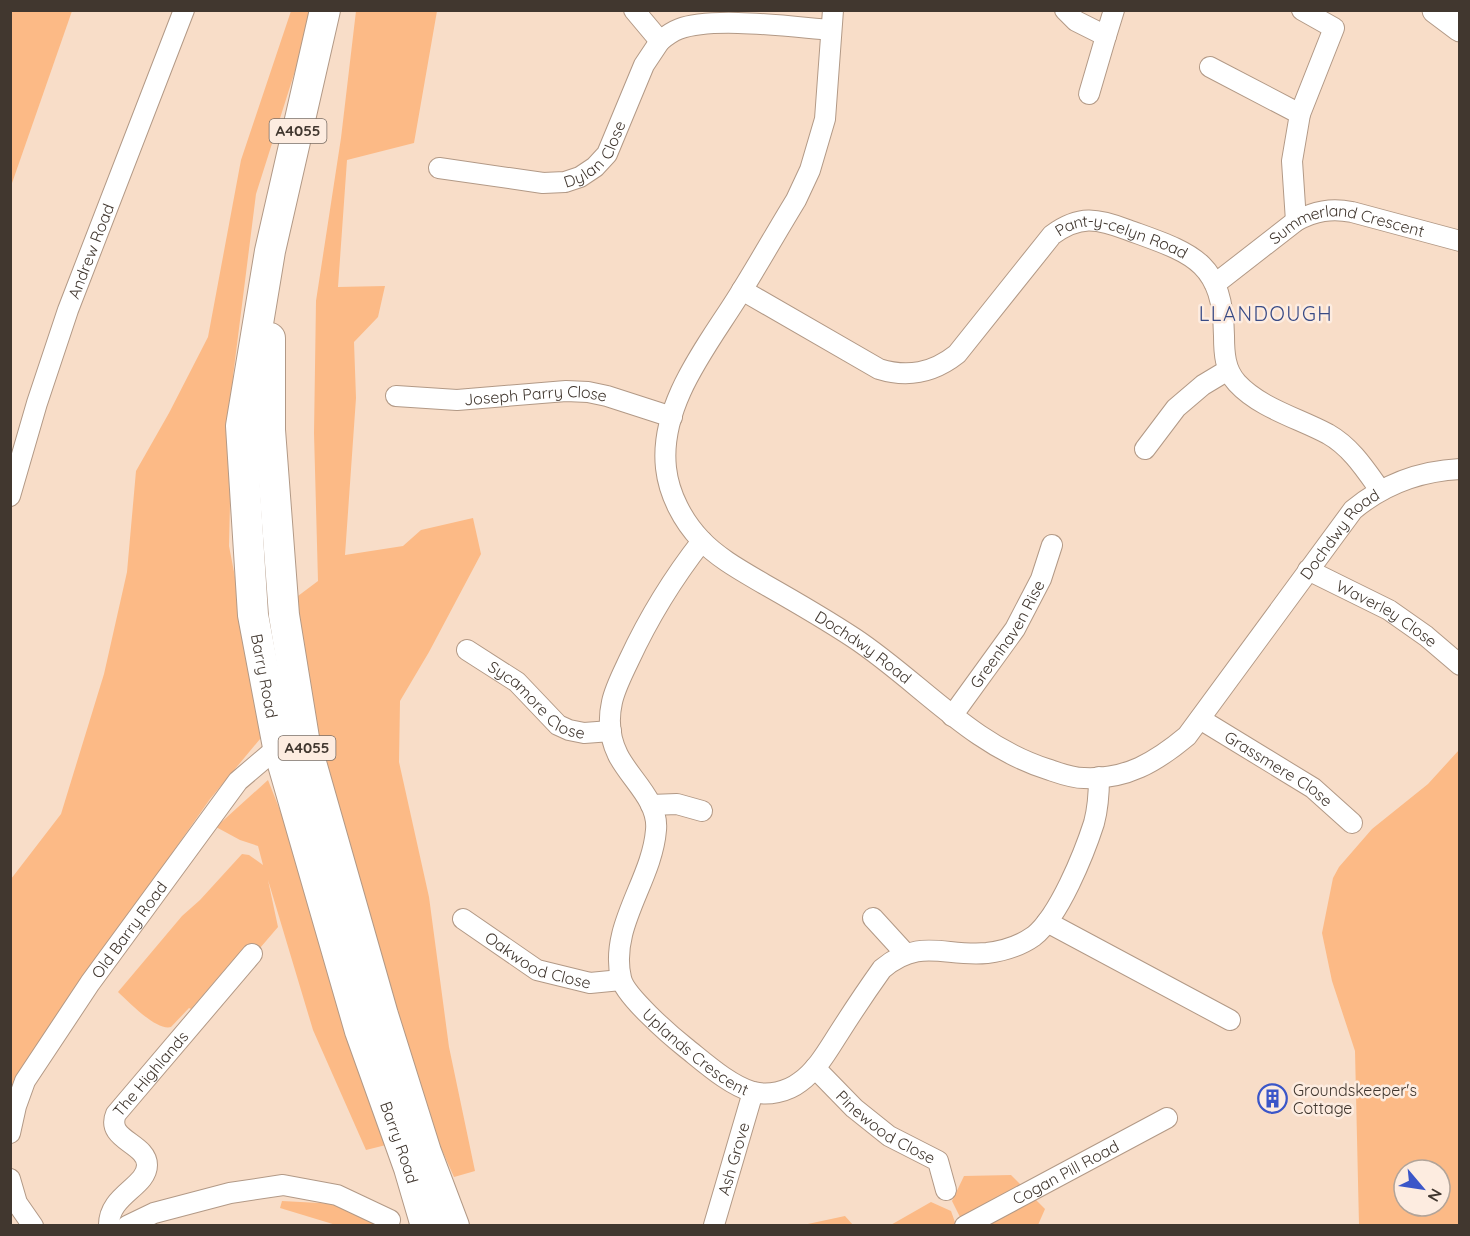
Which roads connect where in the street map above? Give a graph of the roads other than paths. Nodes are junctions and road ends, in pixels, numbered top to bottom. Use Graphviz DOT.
graph roads {
  1 [pos="184,10"];
  2 [pos="325,10"];
  3 [pos="634,10"];
  4 [pos="833,10"];
  5 [pos="1065,10"];
  6 [pos="1113,10"];
  7 [pos="1302,10"];
  8 [pos="1436,10"];
  9 [pos="1460,28"];
  10 [pos="831,30"];
  11 [pos="1106,36"];
  12 [pos="660,41"];
  13 [pos="1210,67"];
  14 [pos="1089,94"];
  15 [pos="1300,114"];
  16 [pos="439,168"];
  17 [pos="1296,221"];
  18 [pos="1460,241"];
  19 [pos="270,251"];
  20 [pos="1215,284"];
  21 [pos="742,290"];
  22 [pos="1228,370"];
  23 [pos="396,396"];
  24 [pos="672,417"];
  25 [pos="1145,449"];
  26 [pos="1460,469"];
  27 [pos="1380,490"];
  28 [pos="10,496"];
  29 [pos="702,541"];
  30 [pos="1052,545"];
  31 [pos="1308,570"];
  32 [pos="467,650"];
  33 [pos="1460,665"];
  34 [pos="952,716"];
  35 [pos="1200,719"];
  36 [pos="611,731"];
  37 [pos="278,747"];
  38 [pos="1099,777"];
  39 [pos="651,805"];
  40 [pos="702,811"];
  41 [pos="1352,823"];
  42 [pos="873,918"];
  43 [pos="463,919"];
  44 [pos="1047,922"];
  45 [pos="905,953"];
  46 [pos="252,954"];
  47 [pos="621,980"];
  48 [pos="1230,1020"];
  49 [pos="815,1068"];
  50 [pos="753,1092"];
  51 [pos="1167,1118"];
  52 [pos="10,1133"];
  53 [pos="10,1179"];
  54 [pos="946,1190"];
  55 [pos="390,1220"];
  56 [pos="447,1225"];
  57 [pos="714,1225"];
  58 [pos="33,1226"];
  59 [pos="109,1226"];
  60 [pos="127,1226"];
  61 [pos="965,1226"];
  1 -- 28 [label="street, Andrew Road"];
  2 -- 19 [label="main road, Barry Road / A4055"];
  3 -- 12 [label="street"];
  4 -- 10 [label="street, Dochdwy Road"];
  5 -- 11 [label="street"];
  6 -- 11 [label="street"];
  7 -- 15 [label="street"];
  8 -- 9 [label="main road"];
  10 -- 12 [label="street"];
  10 -- 21 [label="street, Dochdwy Road"];
  11 -- 14 [label="street"];
  12 -- 16 [label="street, Dylan Close"];
  13 -- 15 [label="street"];
  15 -- 17 [label="street"];
  17 -- 18 [label="street, Summerland Crescent"];
  17 -- 20 [label="street, Summerland Crescent"];
  19 -- 37 [label="main road, Barry Road / A4055"];
  19 -- 56 [label="main road, Barry Road / A4055"];
  20 -- 21 [label="street, Pant-y-celyn Road"];
  20 -- 22 [label="street, Pant-y-celyn Road"];
  21 -- 24 [label="street, Dochdwy Road"];
  22 -- 25 [label="street"];
  22 -- 27 [label="street"];
  23 -- 24 [label="street, Joseph Parry Close"];
  24 -- 29 [label="street, Dochdwy Road"];
  26 -- 27 [label="street, Dochdwy Road"];
  27 -- 31 [label="street, Dochdwy Road"];
  29 -- 34 [label="street, Dochdwy Road"];
  29 -- 36 [label="street"];
  30 -- 34 [label="street, Greenhaven Rise"];
  31 -- 33 [label="street, Waverley Close"];
  31 -- 35 [label="street, Dochdwy Road"];
  32 -- 36 [label="street, Sycamore Close"];
  34 -- 38 [label="street, Dochdwy Road"];
  35 -- 38 [label="street, Dochdwy Road"];
  35 -- 41 [label="street, Grassmere Close"];
  36 -- 39 [label="street"];
  37 -- 52 [label="street, Old Barry Road"];
  37 -- 56 [label="main road, Barry Road / A4055"];
  38 -- 44 [label="street, Uplands Crescent"];
  39 -- 40 [label="street"];
  39 -- 47 [label="street"];
  42 -- 45 [label="street"];
  43 -- 47 [label="street, Oakwood Close"];
  44 -- 45 [label="street, Uplands Crescent"];
  44 -- 48 [label="street"];
  45 -- 49 [label="street, Uplands Crescent"];
  46 -- 59 [label="street, The Highlands"];
  47 -- 50 [label="street, Uplands Crescent"];
  49 -- 50 [label="street, Uplands Crescent"];
  49 -- 54 [label="street, Pinewood Close"];
  50 -- 57 [label="street, Ash Grove"];
  51 -- 61 [label="street, Cogan Pill Road"];
  53 -- 58 [label="street"];
  55 -- 60 [label="street"];
}
